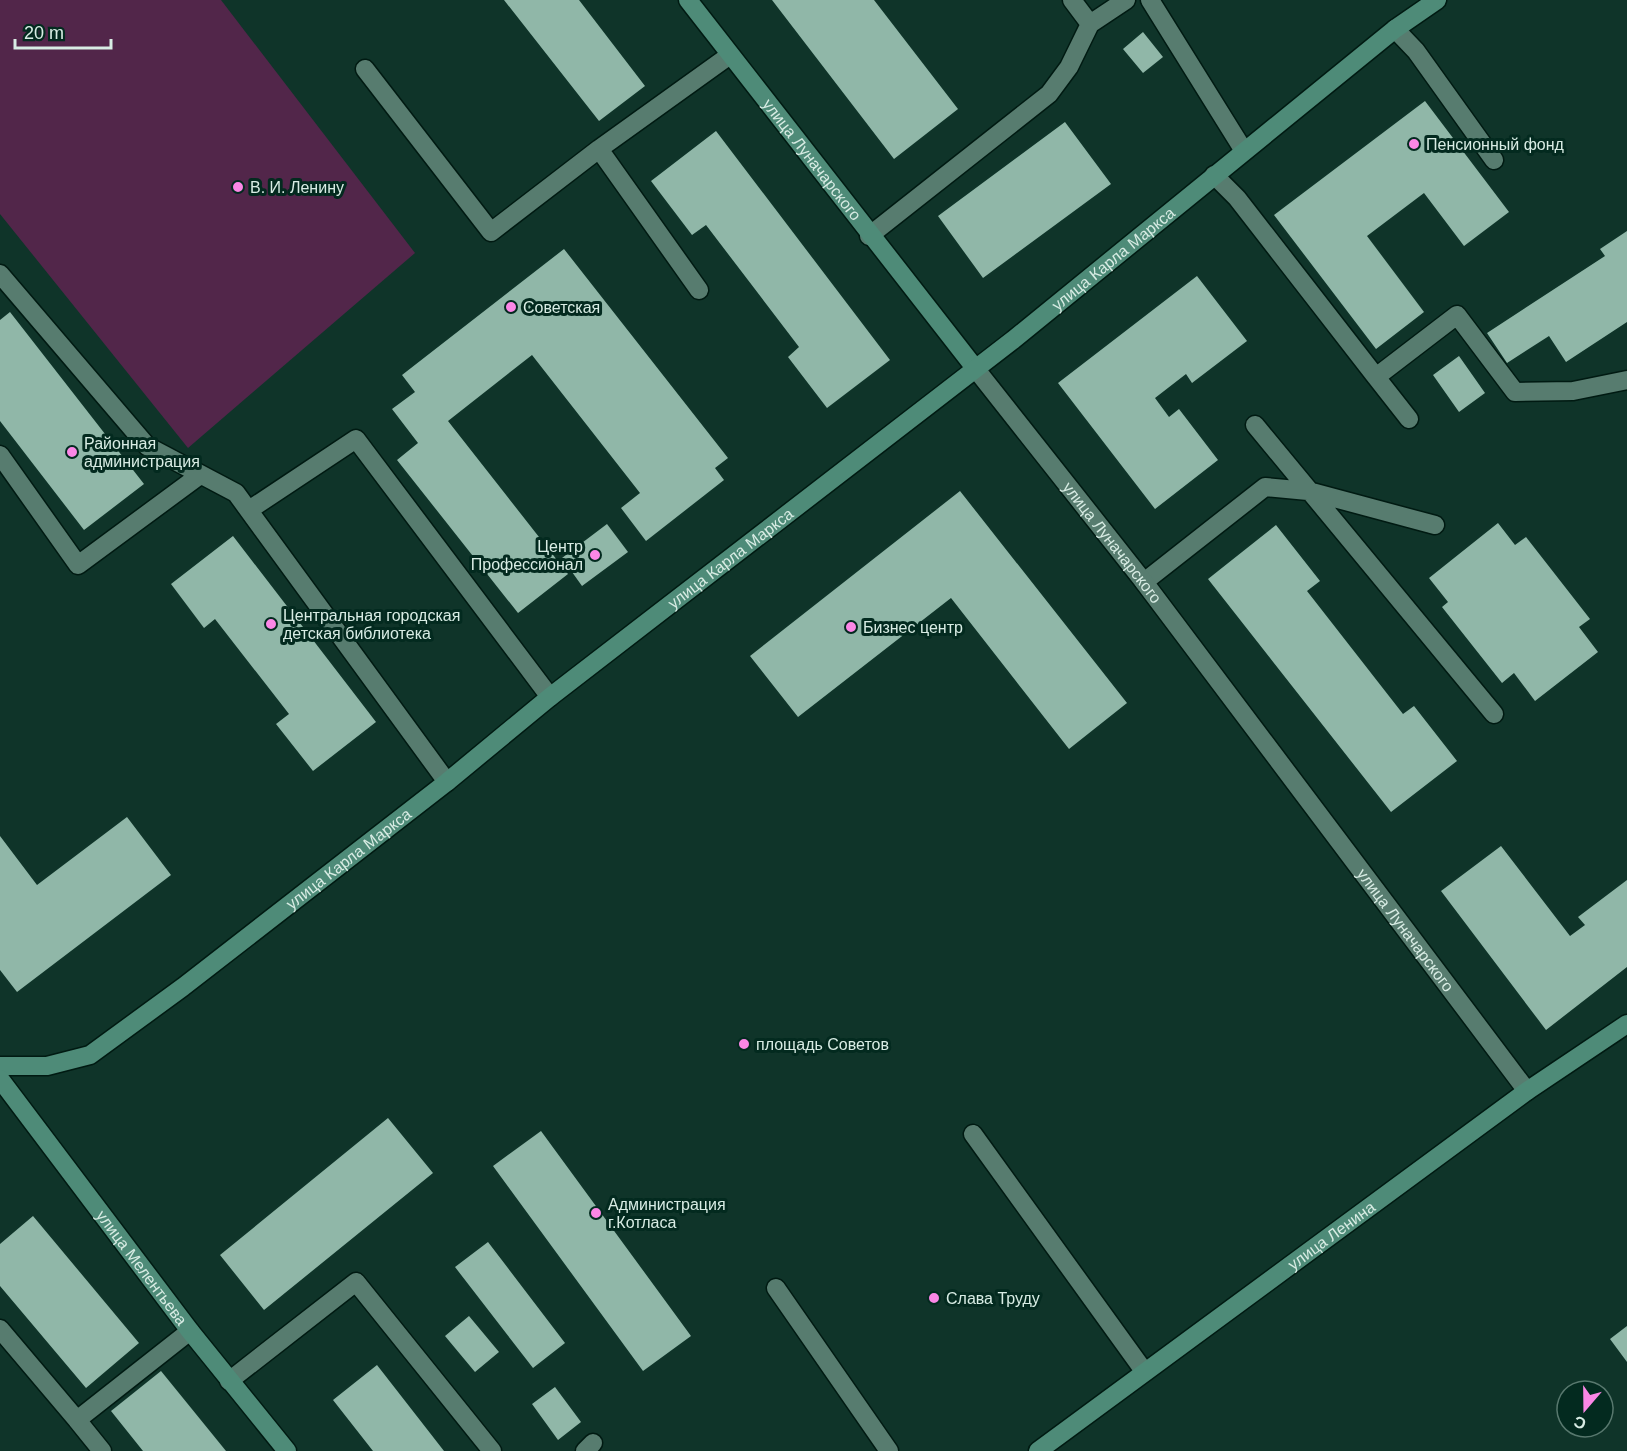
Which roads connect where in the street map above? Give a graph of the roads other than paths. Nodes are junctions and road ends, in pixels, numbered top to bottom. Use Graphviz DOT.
graph roads {
  1 [pos="688,0"];
  2 [pos="1072,0"];
  3 [pos="1126,0"];
  4 [pos="1150,0"];
  5 [pos="1437,0"];
  6 [pos="1090,24"];
  7 [pos="1395,29"];
  8 [pos="730,55"];
  9 [pos="365,69"];
  10 [pos="599,149"];
  11 [pos="1244,151"];
  12 [pos="1494,160"];
  13 [pos="1214,175"];
  14 [pos="869,236"];
  15 [pos="0,274"];
  16 [pos="699,290"];
  17 [pos="975,368"];
  18 [pos="1376,377"];
  19 [pos="1627,380"];
  20 [pos="1409,418"];
  21 [pos="1255,425"];
  22 [pos="0,455"];
  23 [pos="200,475"];
  24 [pos="1308,491"];
  25 [pos="249,510"];
  26 [pos="1435,525"];
  27 [pos="1144,582"];
  28 [pos="550,698"];
  29 [pos="1494,714"];
  30 [pos="447,782"];
  31 [pos="1627,1024"];
  32 [pos="0,1066"];
  33 [pos="0,1079"];
  34 [pos="1527,1091"];
  35 [pos="974,1134"];
  36 [pos="776,1288"];
  37 [pos="0,1329"];
  38 [pos="190,1331"];
  39 [pos="1144,1371"];
  40 [pos="230,1381"];
  41 [pos="77,1420"];
  42 [pos="102,1451"];
  43 [pos="287,1451"];
  44 [pos="492,1451"];
  45 [pos="889,1451"];
  46 [pos="1038,1451"];
  1 -- 8 [label="street, улица Луначарского"];
  2 -- 6 [label="street"];
  3 -- 6 [label="street"];
  4 -- 11 [label="street"];
  5 -- 7 [label="street, улица Карла Маркса"];
  6 -- 14 [label="street"];
  7 -- 11 [label="street, улица Карла Маркса"];
  7 -- 12 [label="street"];
  8 -- 10 [label="street"];
  8 -- 14 [label="street, улица Луначарского"];
  9 -- 10 [label="street"];
  10 -- 16 [label="street"];
  11 -- 13 [label="street, улица Карла Маркса"];
  13 -- 17 [label="street, улица Карла Маркса"];
  13 -- 18 [label="street"];
  14 -- 17 [label="street, улица Луначарского"];
  15 -- 23 [label="street"];
  17 -- 27 [label="street, улица Луначарского"];
  17 -- 28 [label="street, улица Карла Маркса"];
  18 -- 19 [label="street"];
  18 -- 20 [label="street"];
  21 -- 24 [label="street"];
  22 -- 23 [label="street"];
  23 -- 25 [label="street"];
  24 -- 26 [label="street"];
  24 -- 27 [label="street"];
  24 -- 29 [label="street"];
  25 -- 28 [label="street"];
  25 -- 30 [label="street"];
  27 -- 34 [label="street, улица Луначарского"];
  28 -- 30 [label="street, улица Карла Маркса"];
  30 -- 32 [label="street, улица Карла Маркса"];
  31 -- 34 [label="street, улица Ленина"];
  33 -- 38 [label="street, улица Мелентьева"];
  34 -- 39 [label="street, улица Ленина"];
  35 -- 39 [label="street"];
  36 -- 45 [label="street"];
  37 -- 41 [label="street"];
  38 -- 40 [label="street, улица Мелентьева"];
  38 -- 41 [label="street"];
  39 -- 46 [label="street, улица Ленина"];
  40 -- 43 [label="street, улица Мелентьева"];
  40 -- 44 [label="street"];
  41 -- 42 [label="street"];
}
